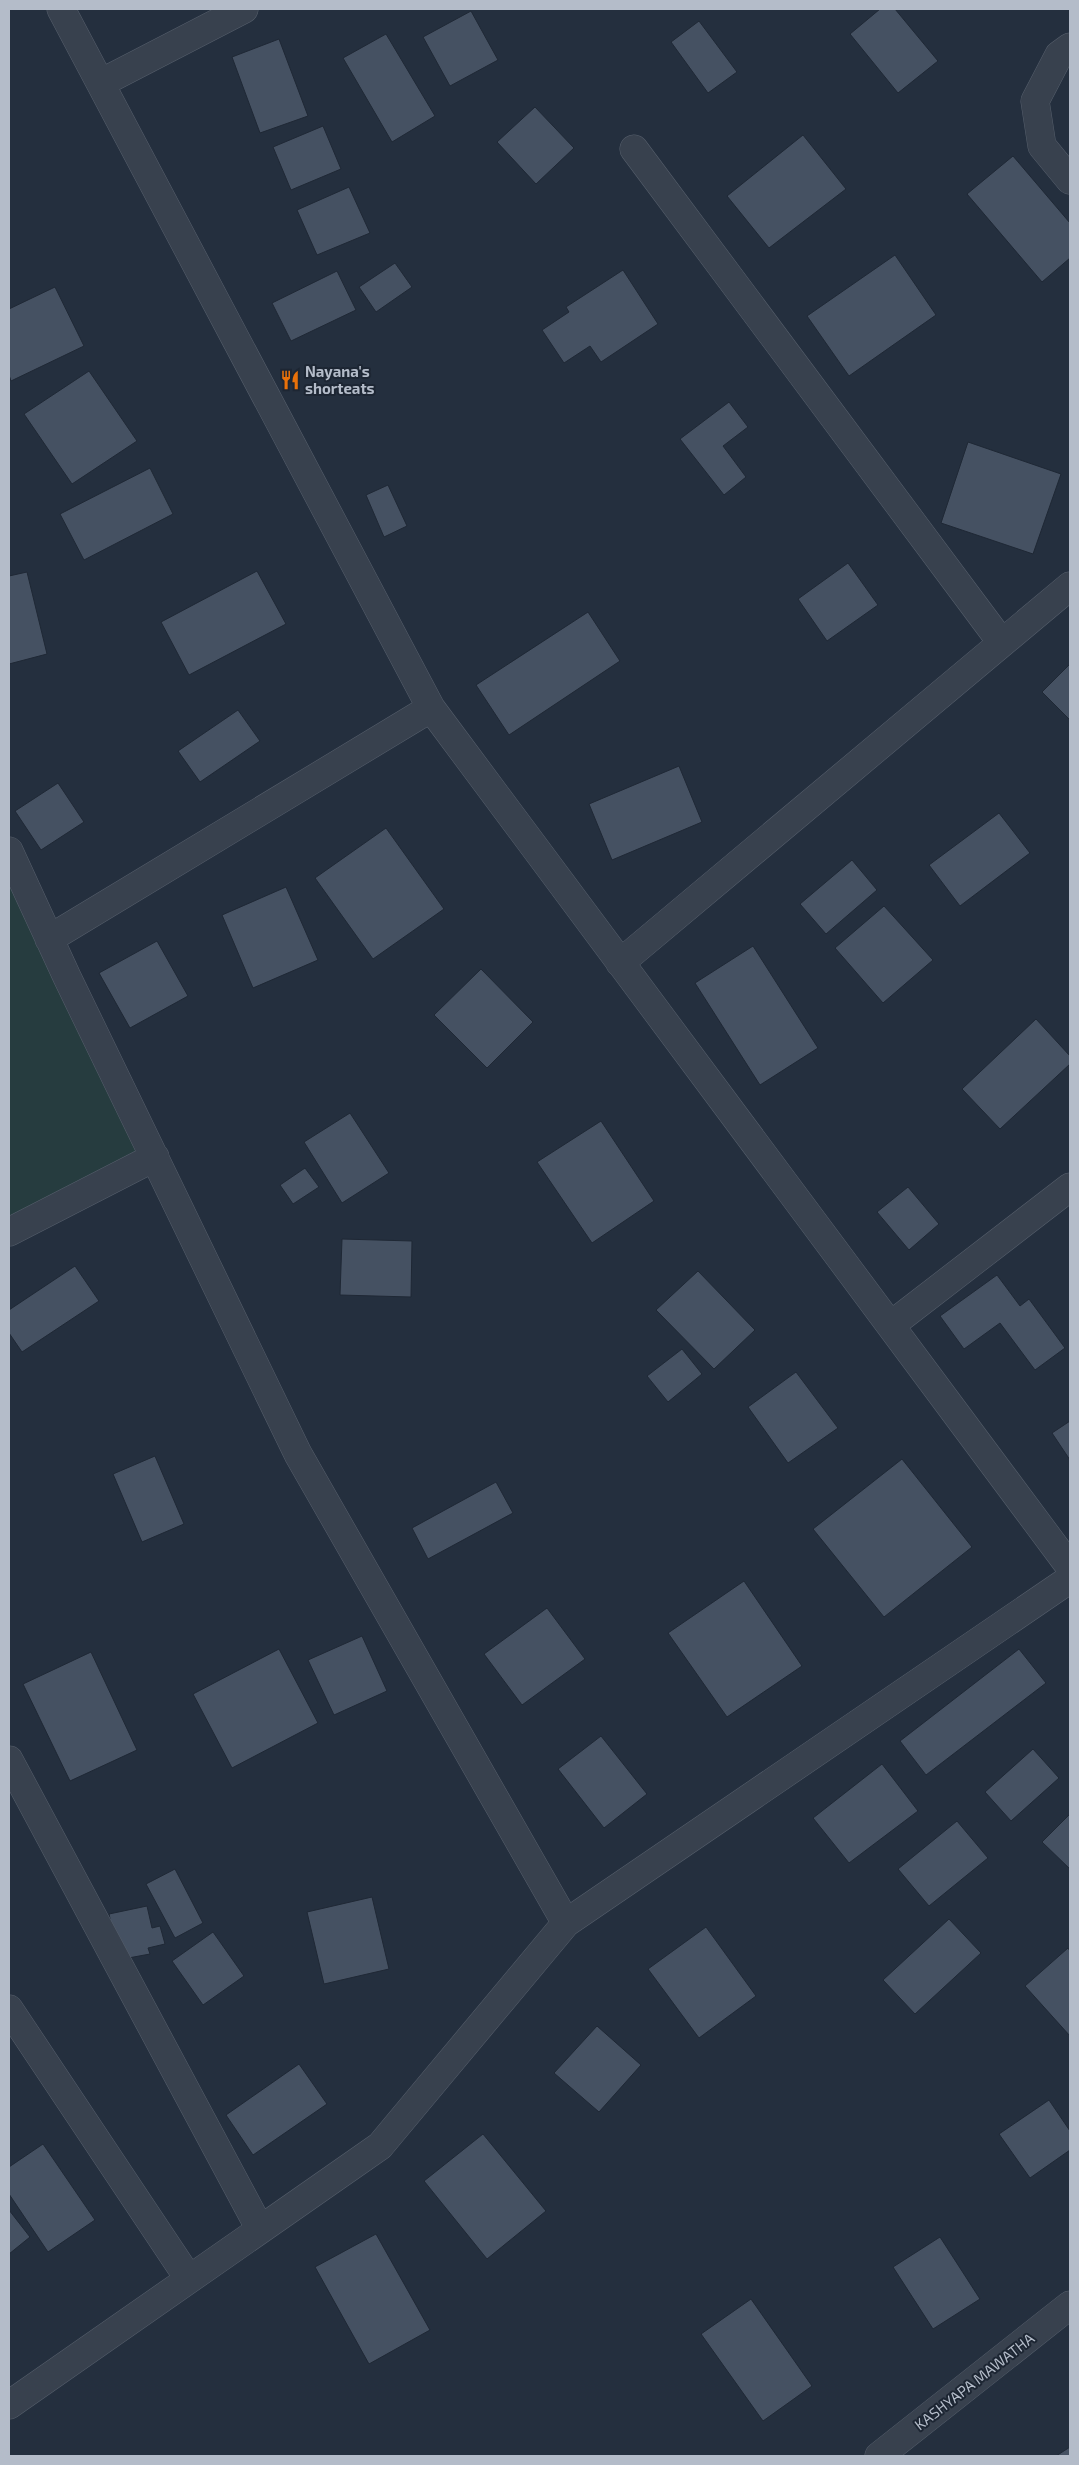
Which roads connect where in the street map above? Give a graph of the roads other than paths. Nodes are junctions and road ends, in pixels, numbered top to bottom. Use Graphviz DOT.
graph roads {
  1 [pos="61,9"];
  2 [pos="244,9"];
  3 [pos="1070,47"];
  4 [pos="101,83"];
  5 [pos="634,149"];
  6 [pos="1070,180"];
  7 [pos="1070,586"];
  8 [pos="1002,643"];
  9 [pos="431,708"];
  10 [pos="9,851"];
  11 [pos="50,939"];
  12 [pos="620,963"];
  13 [pos="155,1157"];
  14 [pos="1070,1187"];
  15 [pos="9,1232"];
  16 [pos="891,1325"];
  17 [pos="1070,1567"];
  18 [pos="1070,1580"];
  19 [pos="9,1760"];
  20 [pos="566,1923"];
  21 [pos="9,2009"];
  22 [pos="260,2229"];
  23 [pos="189,2279"];
  24 [pos="1070,2305"];
  25 [pos="9,2405"];
  26 [pos="879,2456"];
  1 -- 4 [label="street"];
  2 -- 4 [label="street"];
  3 -- 6 [label="street"];
  4 -- 9 [label="street"];
  5 -- 8 [label="street"];
  7 -- 8 [label="street"];
  8 -- 12 [label="street"];
  9 -- 11 [label="street"];
  9 -- 12 [label="street"];
  10 -- 11 [label="street"];
  11 -- 13 [label="street"];
  12 -- 16 [label="street"];
  13 -- 15 [label="street"];
  13 -- 20 [label="street"];
  14 -- 16 [label="street"];
  16 -- 17 [label="street"];
  18 -- 20 [label="street"];
  19 -- 22 [label="street"];
  20 -- 22 [label="street"];
  21 -- 23 [label="street"];
  22 -- 23 [label="street"];
  23 -- 25 [label="street"];
  24 -- 26 [label="street, KASHYAPA MAWATHA"];
}
